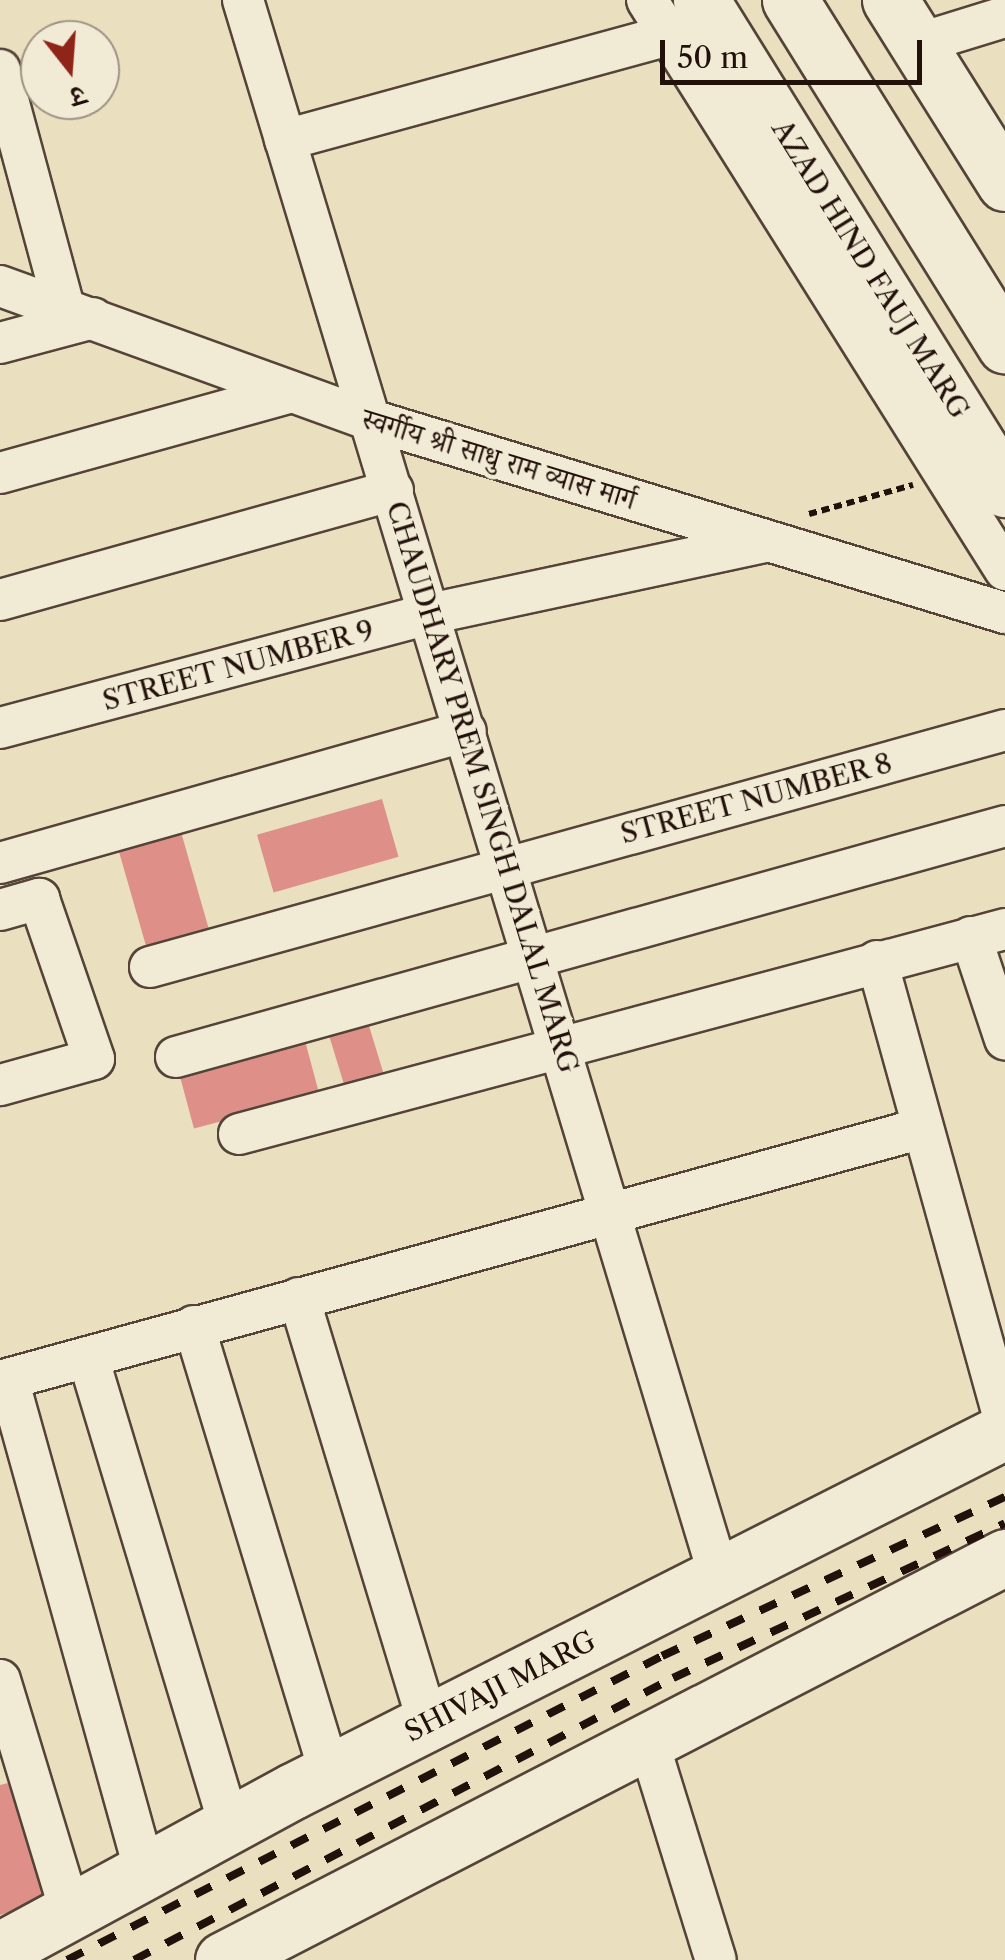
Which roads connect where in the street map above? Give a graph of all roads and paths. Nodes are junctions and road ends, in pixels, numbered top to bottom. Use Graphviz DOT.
graph roads {
  1 [pos="243,0"];
  2 [pos="647,0"];
  3 [pos="790,0"];
  4 [pos="685,17"];
  5 [pos="1005,17"];
  6 [pos="904,22"];
  7 [pos="0,70"];
  8 [pos="285,140"];
  9 [pos="998,160"];
  10 [pos="0,286"];
  11 [pos="78,313"];
  12 [pos="0,344"];
  13 [pos="1005,346"];
  14 [pos="292,392"];
  15 [pos="371,420"];
  16 [pos="0,473"];
  17 [pos="948,475"];
  18 [pos="1005,489"];
  19 [pos="392,490"];
  20 [pos="784,529"];
  21 [pos="1005,570"];
  22 [pos="0,600"];
  23 [pos="1005,613"];
  24 [pos="430,614"];
  25 [pos="0,728"];
  26 [pos="466,730"];
  27 [pos="1005,730"];
  28 [pos="1005,826"];
  29 [pos="0,864"];
  30 [pos="506,866"];
  31 [pos="0,910"];
  32 [pos="988,933"];
  33 [pos="534,956"];
  34 [pos="877,961"];
  35 [pos="150,968"];
  36 [pos="1005,1039"];
  37 [pos="560,1044"];
  38 [pos="176,1058"];
  39 [pos="0,1086"];
  40 [pos="923,1128"];
  41 [pos="240,1134"];
  42 [pos="612,1211"];
  43 [pos="299,1298"];
  44 [pos="194,1326"];
  45 [pos="88,1357"];
  46 [pos="4,1380"];
  47 [pos="1005,1427"];
  48 [pos="1005,1558"];
  49 [pos="719,1576"];
  50 [pos="0,1680"];
  51 [pos="428,1723"];
  52 [pos="648,1741"];
  53 [pos="330,1772"];
  54 [pos="230,1826"];
  55 [pos="145,1872"];
  56 [pos="71,1913"];
  57 [pos="281,1946"];
  58 [pos="0,1950"];
  59 [pos="223,1960"];
  60 [pos="716,1960"];
  1 -- 8 [label="street, CHAUDHARY PREM SINGH DALAL MARG"];
  2 -- 4 [label="street"];
  3 -- 13 [label="main road"];
  4 -- 8 [label="street"];
  4 -- 17 [label="street"];
  4 -- 18 [label="main road, AZAD HIND FAUJ MARG"];
  5 -- 6 [label="street"];
  6 -- 9 [label="main road"];
  7 -- 11 [label="street"];
  8 -- 15 [label="street, CHAUDHARY PREM SINGH DALAL MARG"];
  10 -- 11 [label="street, स्वर्गीय श्री साधु राम व्यास मार्ग"];
  11 -- 12 [label="street"];
  11 -- 14 [label="street, स्वर्गीय श्री साधु राम व्यास मार्ग"];
  14 -- 15 [label="street, स्वर्गीय श्री साधु राम व्यास मार्ग"];
  14 -- 16 [label="street"];
  15 -- 19 [label="street, CHAUDHARY PREM SINGH DALAL MARG"];
  15 -- 20 [label="street, स्वर्गीय श्री साधु राम व्यास मार्ग"];
  17 -- 20 [label="path"];
  17 -- 21 [label="street"];
  19 -- 22 [label="street"];
  19 -- 24 [label="street, CHAUDHARY PREM SINGH DALAL MARG"];
  20 -- 23 [label="street, स्वर्गीय श्री साधु राम व्यास मार्ग"];
  20 -- 24 [label="street, STREET NUMBER 9"];
  24 -- 25 [label="street, STREET NUMBER 9"];
  24 -- 26 [label="street, CHAUDHARY PREM SINGH DALAL MARG"];
  26 -- 29 [label="street"];
  26 -- 30 [label="street, CHAUDHARY PREM SINGH DALAL MARG"];
  27 -- 30 [label="street, STREET NUMBER 8"];
  28 -- 33 [label="street"];
  30 -- 33 [label="street, CHAUDHARY PREM SINGH DALAL MARG"];
  30 -- 35 [label="street, STREET NUMBER 8"];
  31 -- 39 [label="street"];
  32 -- 34 [label="street"];
  32 -- 36 [label="street"];
  33 -- 37 [label="street, CHAUDHARY PREM SINGH DALAL MARG"];
  33 -- 38 [label="street"];
  34 -- 37 [label="street"];
  34 -- 40 [label="street"];
  37 -- 41 [label="street"];
  37 -- 42 [label="street, CHAUDHARY PREM SINGH DALAL MARG"];
  40 -- 42 [label="street"];
  40 -- 47 [label="street"];
  42 -- 43 [label="street"];
  42 -- 49 [label="street, CHAUDHARY PREM SINGH DALAL MARG"];
  43 -- 44 [label="street"];
  43 -- 51 [label="street"];
  44 -- 45 [label="street"];
  44 -- 53 [label="street"];
  45 -- 46 [label="street"];
  45 -- 54 [label="street"];
  46 -- 55 [label="street"];
  47 -- 49 [label="main road, SHIVAJI MARG"];
  48 -- 52 [label="main road"];
  49 -- 51 [label="main road, SHIVAJI MARG"];
  50 -- 56 [label="street"];
  51 -- 53 [label="main road, SHIVAJI MARG"];
  52 -- 57 [label="main road"];
  52 -- 60 [label="street"];
  53 -- 54 [label="main road, SHIVAJI MARG"];
  54 -- 55 [label="main road, SHIVAJI MARG"];
  55 -- 56 [label="main road, SHIVAJI MARG"];
  56 -- 58 [label="main road, SHIVAJI MARG"];
  57 -- 59 [label="main road"];
}
